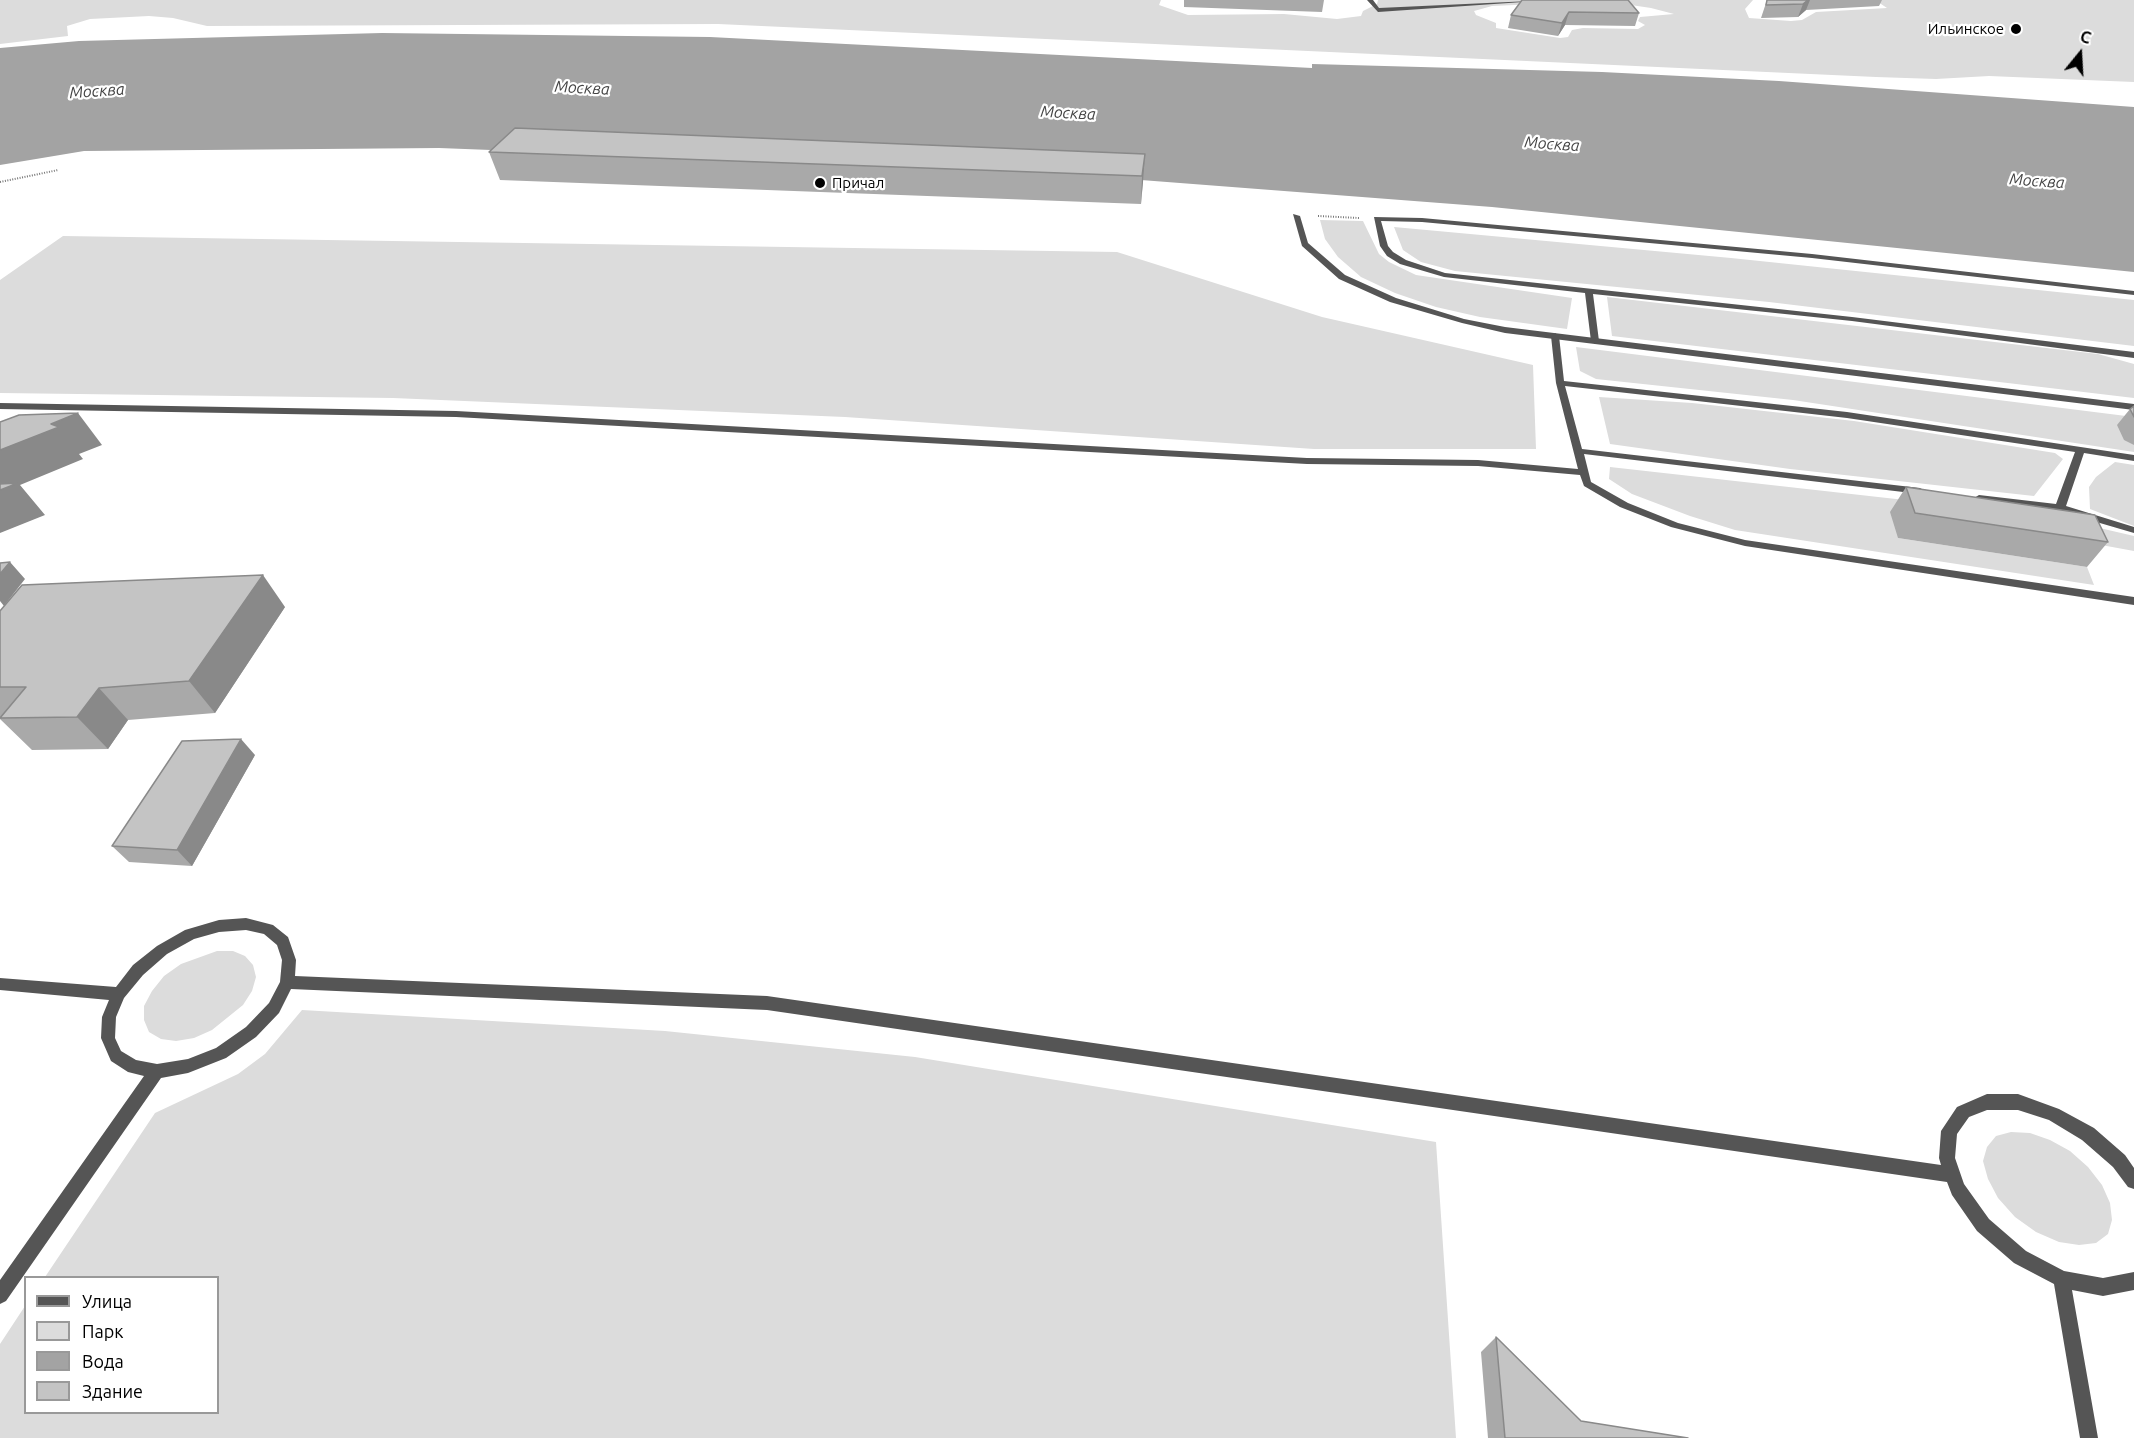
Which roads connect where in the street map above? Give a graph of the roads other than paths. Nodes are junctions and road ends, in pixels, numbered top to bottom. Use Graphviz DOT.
graph roads {
  1 [pos="1370,0"];
  2 [pos="1549,0"];
  3 [pos="1296,216"];
  4 [pos="1590,291"];
  5 [pos="2134,293"];
  6 [pos="1555,336"];
  7 [pos="1595,341"];
  8 [pos="2134,355"];
  9 [pos="1560,383"];
  10 [pos="0,406"];
  11 [pos="2134,407"];
  12 [pos="2080,450"];
  13 [pos="1579,452"];
  14 [pos="2134,458"];
  15 [pos="1585,473"];
  16 [pos="1931,493"];
  17 [pos="1966,497"];
  18 [pos="2060,508"];
  19 [pos="2134,530"];
  20 [pos="2134,601"];
  21 [pos="287,982"];
  22 [pos="0,984"];
  23 [pos="119,994"];
  24 [pos="157,1071"];
  25 [pos="1953,1175"];
  26 [pos="2134,1181"];
  27 [pos="2062,1279"];
  28 [pos="2134,1281"];
  29 [pos="0,1295"];
  30 [pos="2089,1438"];
  1 -- 2 [label="street"];
  3 -- 6 [label="street"];
  4 -- 5 [label="street"];
  4 -- 7 [label="street"];
  4 -- 8 [label="street"];
  6 -- 7 [label="street"];
  6 -- 9 [label="street"];
  7 -- 11 [label="street"];
  9 -- 12 [label="street"];
  9 -- 13 [label="street"];
  10 -- 15 [label="street"];
  12 -- 14 [label="street"];
  12 -- 18 [label="street"];
  13 -- 15 [label="street"];
  13 -- 16 [label="street"];
  15 -- 20 [label="street"];
  17 -- 18 [label="street"];
  18 -- 19 [label="street"];
  21 -- 23 [label="street"];
  21 -- 24 [label="street"];
  21 -- 25 [label="street"];
  22 -- 23 [label="street"];
  23 -- 24 [label="street"];
  24 -- 29 [label="street"];
  25 -- 26 [label="street"];
  25 -- 27 [label="street"];
  27 -- 28 [label="street"];
  27 -- 30 [label="street"];
}
